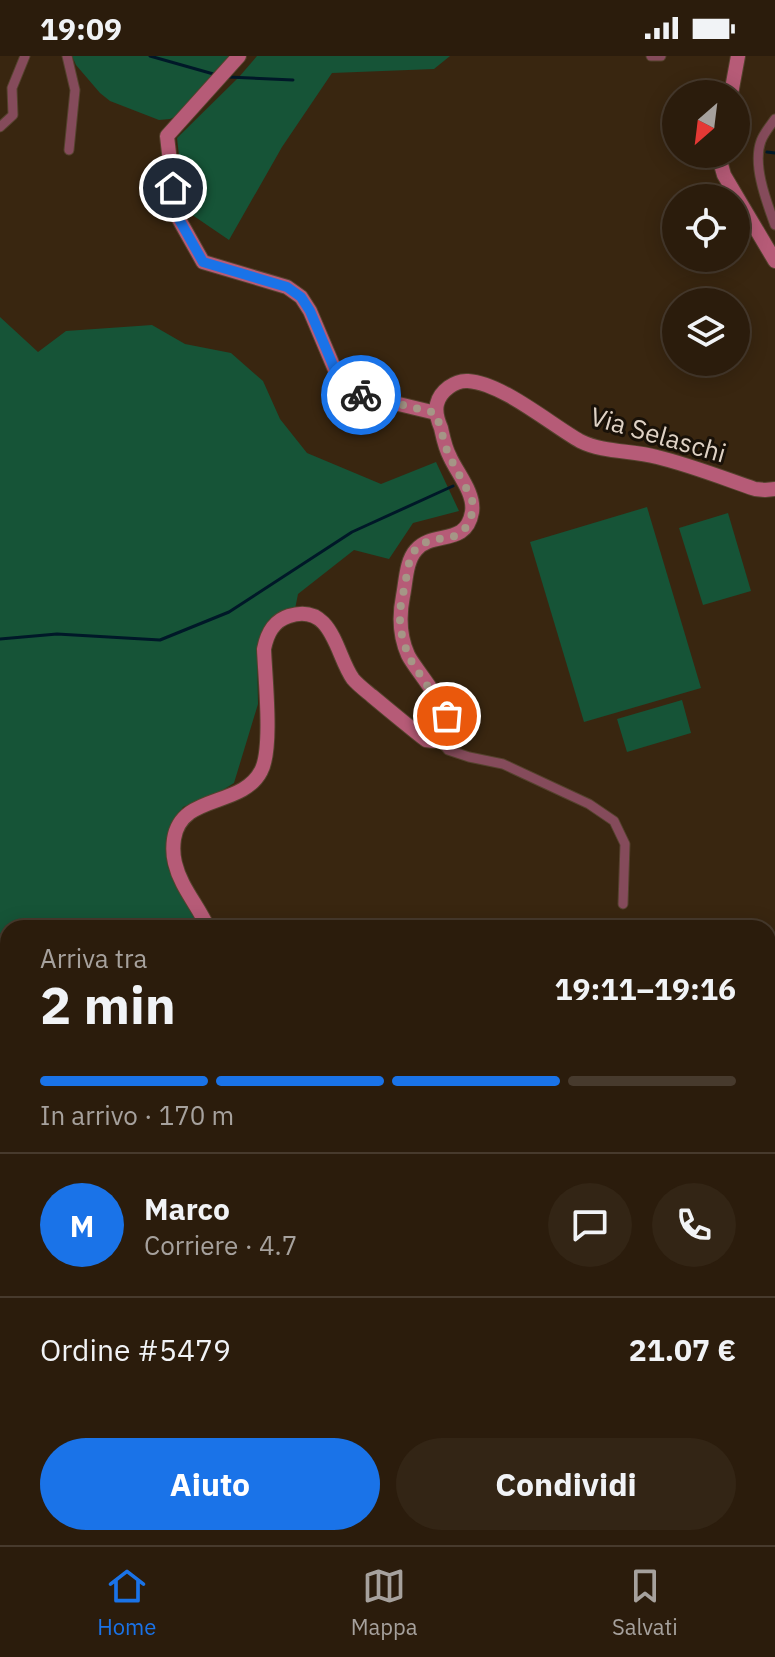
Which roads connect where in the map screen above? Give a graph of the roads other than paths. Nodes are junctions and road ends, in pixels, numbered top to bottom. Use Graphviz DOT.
graph roads {
  1 [pos="25,56"];
  2 [pos="67,56"];
  3 [pos="239,56"];
  4 [pos="651,56"];
  5 [pos="661,56"];
  6 [pos="738,56"];
  7 [pos="734,80"];
  8 [pos="775,119"];
  9 [pos="0,127"];
  10 [pos="69,150"];
  11 [pos="722,168"];
  12 [pos="775,225"];
  13 [pos="775,261"];
  14 [pos="436,413"];
  15 [pos="775,489"];
  16 [pos="440,740"];
  17 [pos="623,904"];
  18 [pos="203,920"];
  1 -- 9 [label="street"];
  2 -- 10 [label="street"];
  3 -- 14 [label="street"];
  4 -- 5 [label="street"];
  6 -- 7 [label="street"];
  8 -- 12 [label="street"];
  11 -- 13 [label="street"];
  14 -- 15 [label="street, Via Selaschi"];
  14 -- 16 [label="street"];
  16 -- 17 [label="street"];
  16 -- 18 [label="street"];
}
